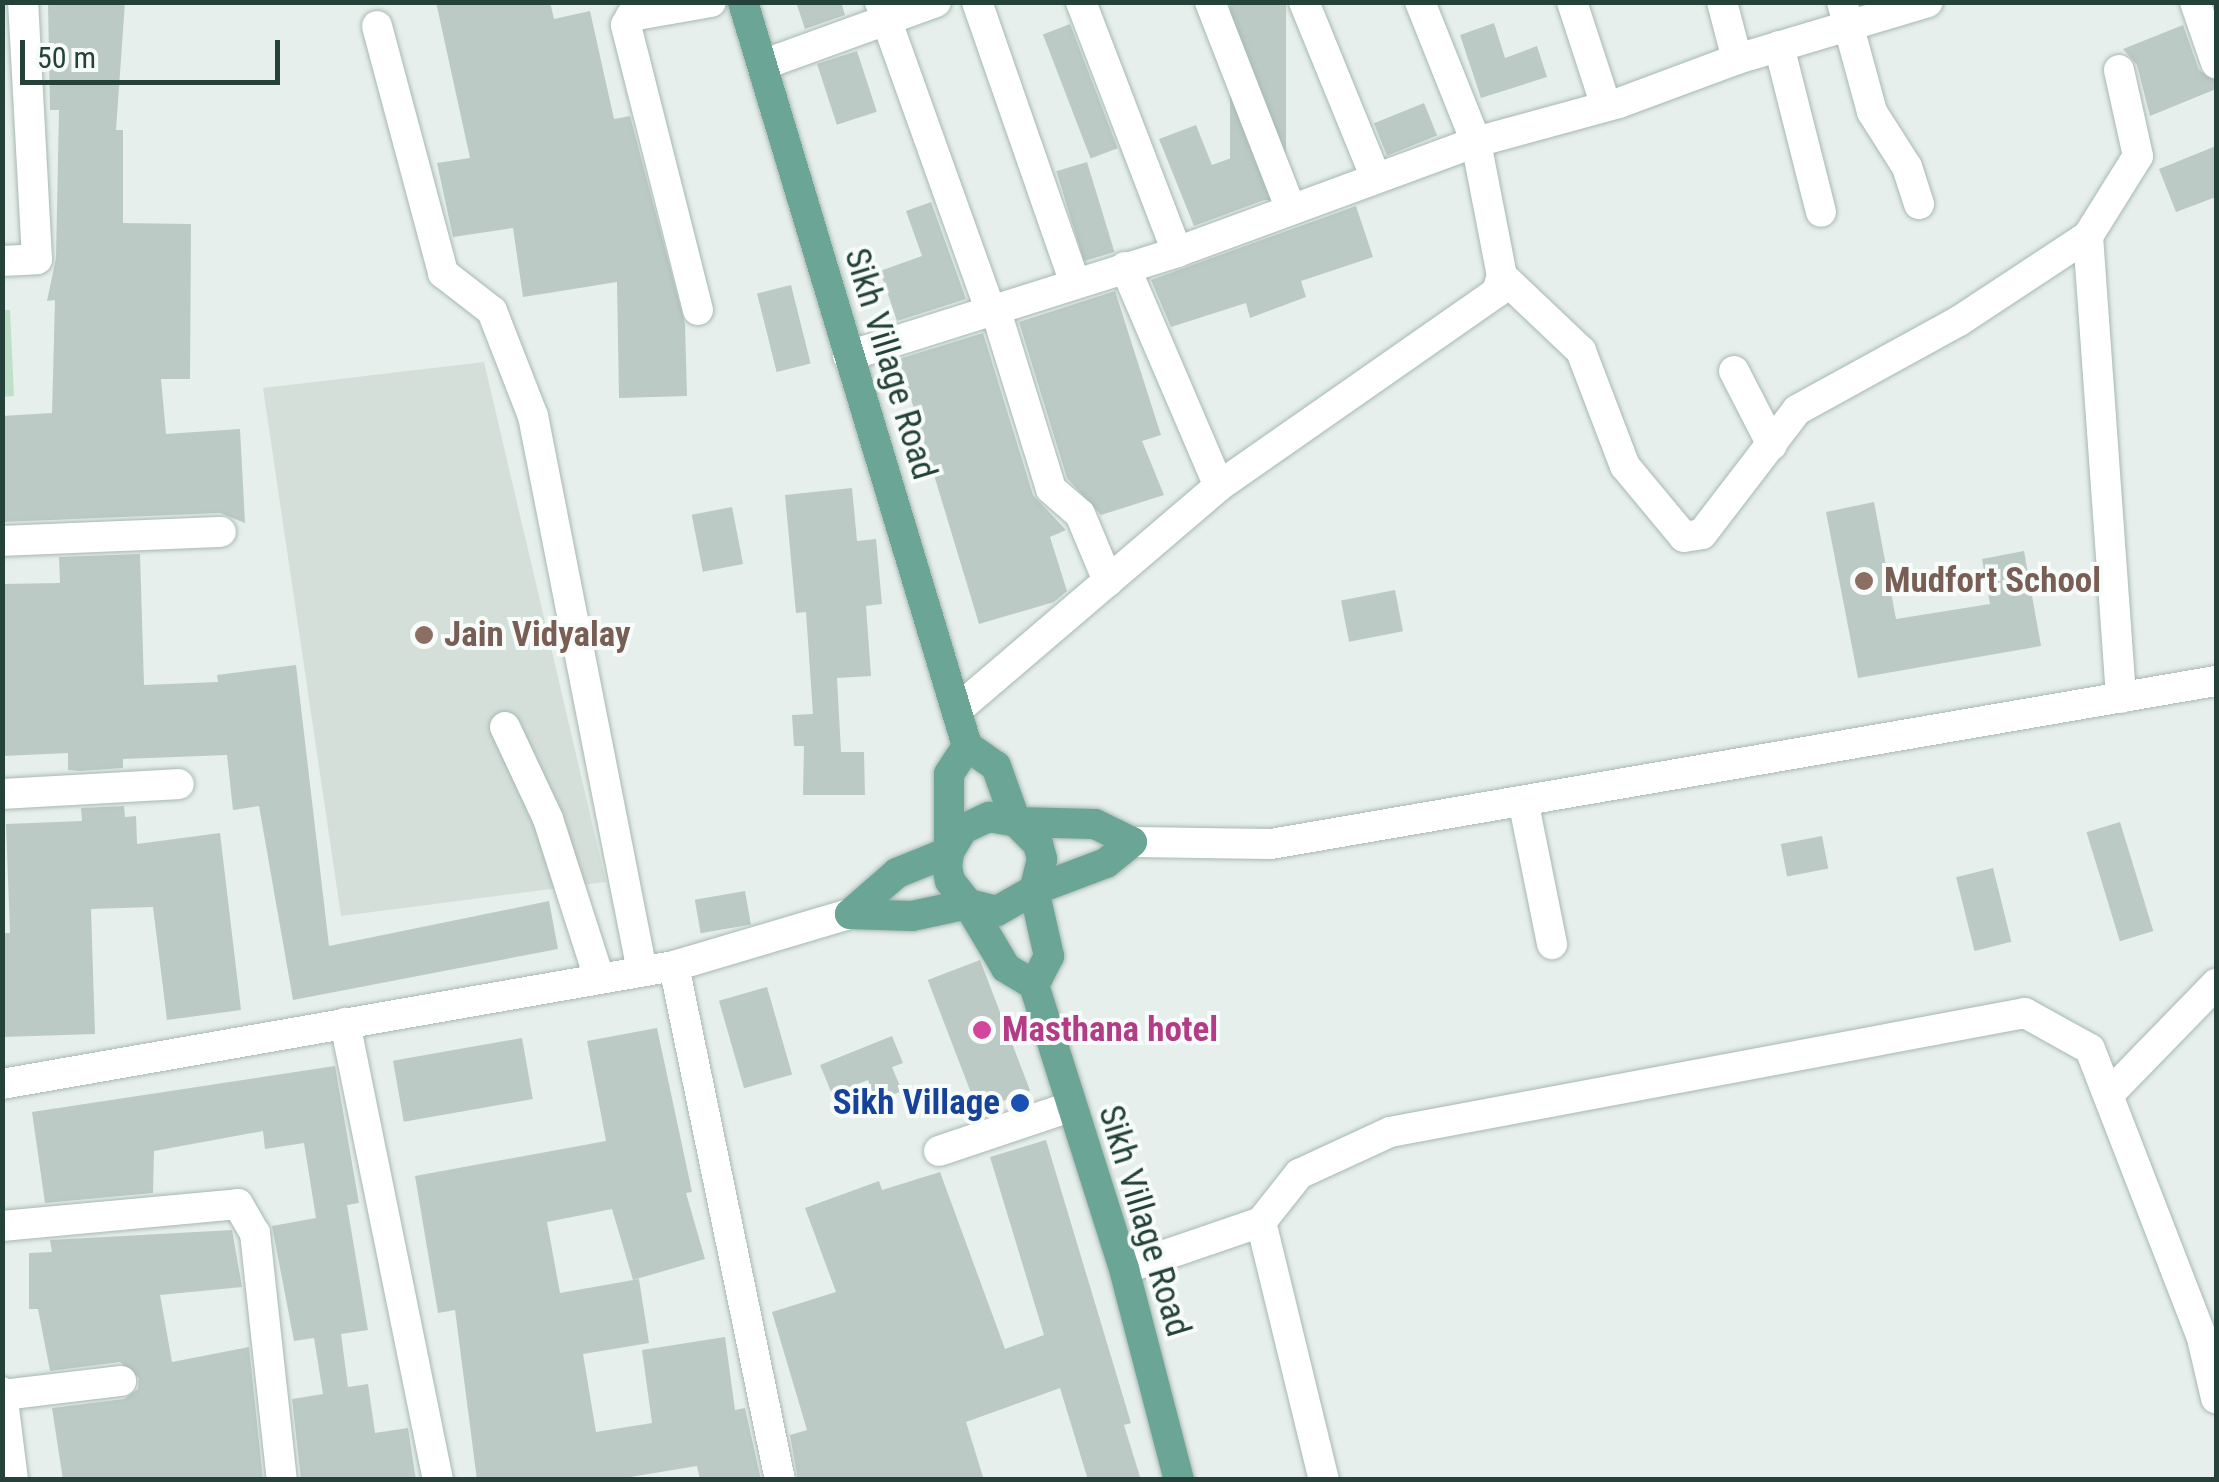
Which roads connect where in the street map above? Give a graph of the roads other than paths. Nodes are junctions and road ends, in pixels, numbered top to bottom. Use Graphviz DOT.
graph roads {
  1 [pos="23,2"];
  2 [pos="711,2"];
  3 [pos="744,2"];
  4 [pos="936,2"];
  5 [pos="977,2"];
  6 [pos="1082,2"];
  7 [pos="1210,2"];
  8 [pos="1304,2"];
  9 [pos="1420,2"];
  10 [pos="1572,2"];
  11 [pos="1722,2"];
  12 [pos="1928,2"];
  13 [pos="2194,2"];
  14 [pos="883,12"];
  15 [pos="1846,14"];
  16 [pos="377,26"];
  17 [pos="1779,46"];
  18 [pos="1737,58"];
  19 [pos="2216,63"];
  20 [pos="762,65"];
  21 [pos="2119,70"];
  22 [pos="1605,103"];
  23 [pos="1476,142"];
  24 [pos="1376,178"];
  25 [pos="1920,204"];
  26 [pos="1291,210"];
  27 [pos="1821,212"];
  28 [pos="2088,236"];
  29 [pos="1178,252"];
  30 [pos="2,260"];
  31 [pos="1125,268"];
  32 [pos="1502,276"];
  33 [pos="1074,280"];
  34 [pos="992,309"];
  35 [pos="698,310"];
  36 [pos="848,356"];
  37 [pos="1734,372"];
  38 [pos="1772,445"];
  39 [pos="1219,486"];
  40 [pos="221,532"];
  41 [pos="2,541"];
  42 [pos="1108,581"];
  43 [pos="2216,681"];
  44 [pos="2121,698"];
  45 [pos="958,710"];
  46 [pos="505,728"];
  47 [pos="967,746"];
  48 [pos="180,784"];
  49 [pos="2,794"];
  50 [pos="1524,805"];
  51 [pos="1016,822"];
  52 [pos="1132,842"];
  53 [pos="948,852"];
  54 [pos="1034,890"];
  55 [pos="968,904"];
  56 [pos="850,914"];
  57 [pos="1552,944"];
  58 [pos="674,966"];
  59 [pos="642,971"];
  60 [pos="599,978"];
  61 [pos="2216,984"];
  62 [pos="1034,985"];
  63 [pos="345,1022"];
  64 [pos="2,1084"];
  65 [pos="2110,1092"];
  66 [pos="1070,1107"];
  67 [pos="939,1150"];
  68 [pos="1261,1222"];
  69 [pos="2,1226"];
  70 [pos="1124,1269"];
  71 [pos="121,1381"];
  72 [pos="3,1394"];
  73 [pos="2216,1398"];
  74 [pos="13,1480"];
  75 [pos="282,1480"];
  76 [pos="438,1480"];
  77 [pos="780,1480"];
  78 [pos="1179,1480"];
  79 [pos="1324,1480"];
  1 -- 30 [label="street"];
  2 -- 35 [label="street"];
  3 -- 20 [label="main road, Sikh Village Road"];
  4 -- 14 [label="street"];
  5 -- 33 [label="street"];
  6 -- 29 [label="street"];
  7 -- 26 [label="street"];
  8 -- 24 [label="street"];
  9 -- 23 [label="street"];
  10 -- 22 [label="street"];
  11 -- 18 [label="street"];
  12 -- 15 [label="street"];
  13 -- 19 [label="street"];
  14 -- 20 [label="street"];
  14 -- 34 [label="street"];
  15 -- 17 [label="street"];
  15 -- 25 [label="street"];
  16 -- 59 [label="street"];
  17 -- 18 [label="street"];
  17 -- 27 [label="street"];
  18 -- 22 [label="street"];
  20 -- 36 [label="main road, Sikh Village Road"];
  21 -- 28 [label="street"];
  22 -- 23 [label="street"];
  23 -- 24 [label="street"];
  23 -- 32 [label="street"];
  24 -- 26 [label="street"];
  26 -- 29 [label="street"];
  28 -- 38 [label="street"];
  28 -- 44 [label="street"];
  29 -- 31 [label="street"];
  31 -- 33 [label="street"];
  31 -- 39 [label="street"];
  32 -- 38 [label="street"];
  32 -- 39 [label="street"];
  33 -- 34 [label="street"];
  34 -- 36 [label="street"];
  34 -- 42 [label="street"];
  36 -- 45 [label="main road, Sikh Village Road"];
  37 -- 38 [label="street"];
  39 -- 42 [label="street"];
  40 -- 41 [label="street"];
  42 -- 45 [label="street"];
  43 -- 44 [label="street"];
  44 -- 50 [label="street"];
  45 -- 47 [label="main road, Sikh Village Road"];
  46 -- 60 [label="street"];
  47 -- 51 [label="main road"];
  47 -- 53 [label="main road"];
  48 -- 49 [label="street"];
  50 -- 52 [label="street"];
  50 -- 57 [label="street"];
  51 -- 52 [label="main road"];
  51 -- 53 [label="main road"];
  51 -- 54 [label="main road"];
  52 -- 54 [label="main road"];
  53 -- 55 [label="main road"];
  53 -- 56 [label="main road"];
  54 -- 55 [label="main road"];
  54 -- 62 [label="main road"];
  55 -- 56 [label="main road"];
  55 -- 62 [label="main road"];
  56 -- 58 [label="street"];
  58 -- 59 [label="street"];
  58 -- 77 [label="street"];
  59 -- 60 [label="street"];
  60 -- 63 [label="street"];
  61 -- 65 [label="street"];
  62 -- 66 [label="main road, Sikh Village Road"];
  63 -- 64 [label="street"];
  63 -- 76 [label="street"];
  65 -- 68 [label="street"];
  65 -- 73 [label="street"];
  66 -- 67 [label="street"];
  66 -- 70 [label="main road, Sikh Village Road"];
  68 -- 70 [label="street"];
  68 -- 79 [label="street"];
  69 -- 75 [label="street"];
  70 -- 78 [label="main road, Sikh Village Road"];
  71 -- 72 [label="street"];
  72 -- 74 [label="street"];
}
